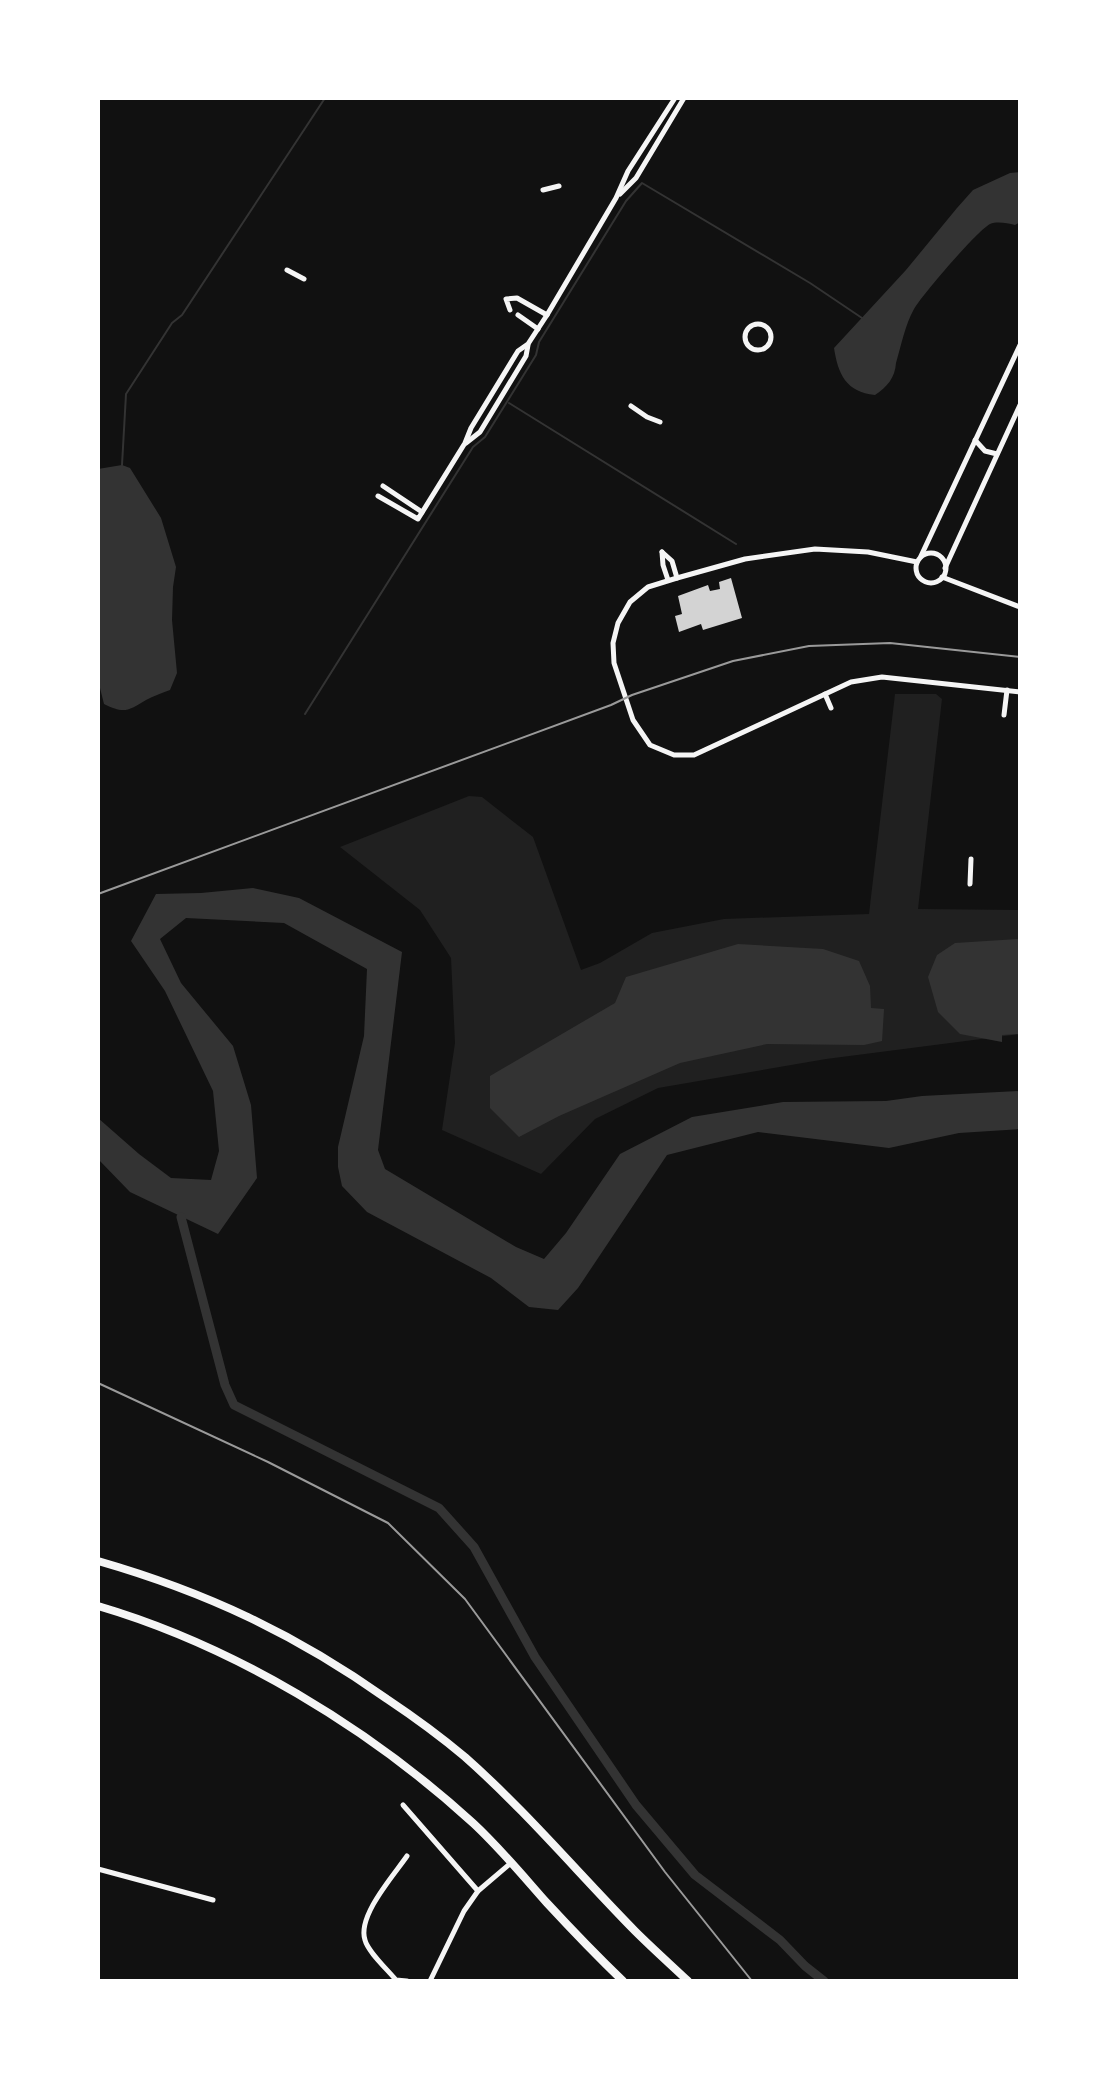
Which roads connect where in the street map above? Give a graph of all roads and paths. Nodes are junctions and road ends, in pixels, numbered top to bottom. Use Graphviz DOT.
graph roads {
  1 [pos="675,98"];
  2 [pos="684,98"];
  3 [pos="559,186"];
  4 [pos="543,190"];
  5 [pos="616,198"];
  6 [pos="287,270"];
  7 [pos="304,279"];
  8 [pos="510,310"];
  9 [pos="518,315"];
  10 [pos="547,315"];
  11 [pos="538,329"];
  12 [pos="748,329"];
  13 [pos="528,344"];
  14 [pos="1020,345"];
  15 [pos="1020,405"];
  16 [pos="631,406"];
  17 [pos="660,422"];
  18 [pos="975,440"];
  19 [pos="465,443"];
  20 [pos="998,454"];
  21 [pos="383,486"];
  22 [pos="378,496"];
  23 [pos="422,512"];
  24 [pos="921,556"];
  25 [pos="917,562"];
  26 [pos="945,568"];
  27 [pos="942,577"];
  28 [pos="677,578"];
  29 [pos="668,580"];
  30 [pos="1020,607"];
  31 [pos="1007,690"];
  32 [pos="1020,692"];
  33 [pos="825,694"];
  34 [pos="831,708"];
  35 [pos="1004,715"];
  36 [pos="971,859"];
  37 [pos="970,884"];
  38 [pos="98,1561"];
  39 [pos="98,1606"];
  40 [pos="403,1805"];
  41 [pos="407,1856"];
  42 [pos="512,1862"];
  43 [pos="98,1869"];
  44 [pos="478,1891"];
  45 [pos="213,1900"];
  46 [pos="396,1980"];
  47 [pos="407,1981"];
  48 [pos="430,1981"];
  49 [pos="623,1981"];
  50 [pos="688,1981"];
  1 -- 5 [label="street"];
  2 -- 5 [label="street"];
  3 -- 4 [label="street"];
  5 -- 10 [label="street"];
  6 -- 7 [label="street"];
  8 -- 10 [label="street"];
  9 -- 11 [label="street"];
  10 -- 11 [label="street"];
  11 -- 13 [label="street"];
  12 -- 12 [label="street"];
  13 -- 19 [label="street"];
  13 -- 19 [label="street"];
  14 -- 18 [label="street"];
  15 -- 20 [label="street"];
  16 -- 17 [label="street"];
  18 -- 20 [label="street"];
  18 -- 24 [label="street"];
  19 -- 23 [label="street"];
  20 -- 26 [label="street"];
  21 -- 23 [label="street"];
  22 -- 23 [label="street"];
  24 -- 25 [label="street"];
  24 -- 26 [label="street"];
  25 -- 27 [label="street"];
  25 -- 28 [label="street"];
  26 -- 27 [label="street"];
  27 -- 30 [label="street"];
  28 -- 29 [label="street"];
  28 -- 29 [label="street"];
  29 -- 33 [label="street"];
  31 -- 32 [label="street"];
  31 -- 33 [label="street"];
  31 -- 35 [label="street"];
  33 -- 34 [label="street"];
  36 -- 37 [label="street"];
  38 -- 50 [label="highway"];
  39 -- 42 [label="highway"];
  40 -- 44 [label="street"];
  41 -- 46 [label="street"];
  42 -- 44 [label="street"];
  42 -- 49 [label="highway"];
  43 -- 45 [label="street"];
  44 -- 48 [label="street"];
  46 -- 47 [label="street"];
}
